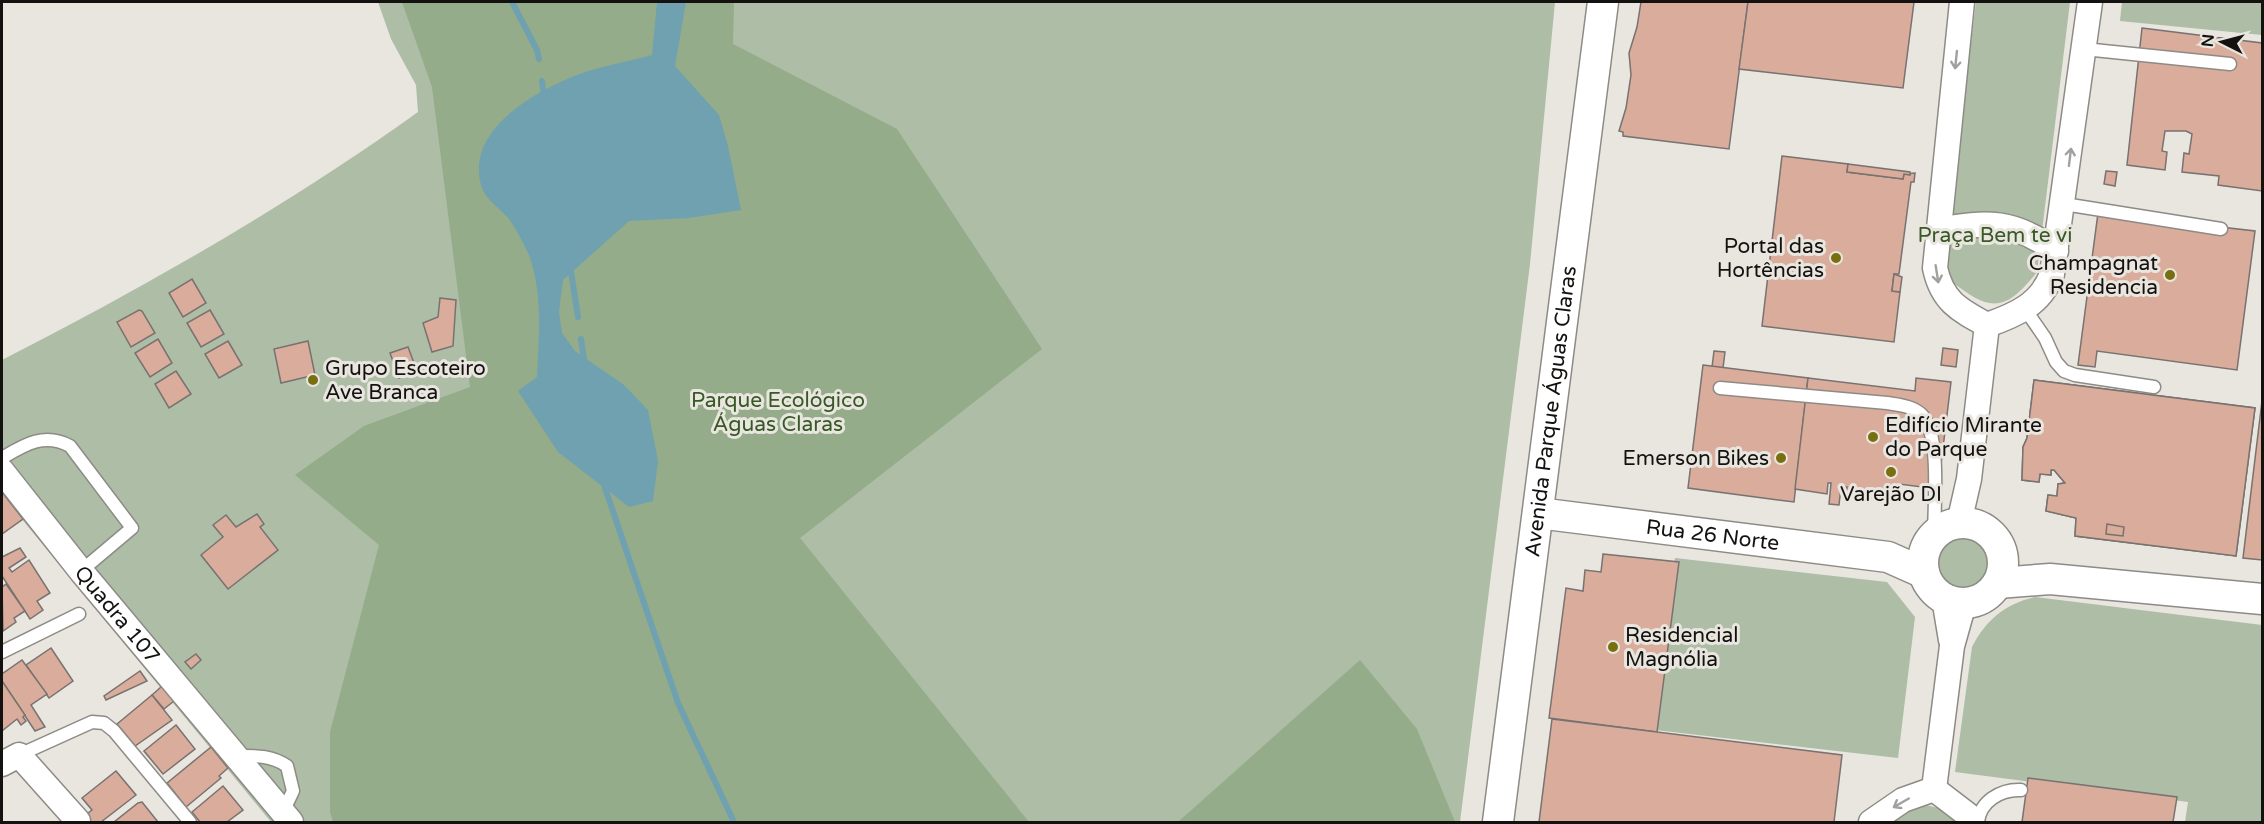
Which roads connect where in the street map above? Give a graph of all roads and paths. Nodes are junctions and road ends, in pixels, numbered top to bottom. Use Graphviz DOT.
graph roads {
  1 [pos="1603,2"];
  2 [pos="1962,2"];
  3 [pos="2090,2"];
  4 [pos="2084,49"];
  5 [pos="2230,64"];
  6 [pos="2064,204"];
  7 [pos="2221,229"];
  8 [pos="1938,230"];
  9 [pos="2056,251"];
  10 [pos="2025,309"];
  11 [pos="1987,326"];
  12 [pos="2154,387"];
  13 [pos="1720,388"];
  14 [pos="2,458"];
  15 [pos="2,471"];
  16 [pos="1538,513"];
  17 [pos="1944,541"];
  18 [pos="2001,571"];
  19 [pos="81,572"];
  20 [pos="2262,599"];
  21 [pos="1954,601"];
  22 [pos="79,615"];
  23 [pos="2,651"];
  24 [pos="237,756"];
  25 [pos="10,759"];
  26 [pos="1934,789"];
  27 [pos="2021,790"];
  28 [pos="287,817"];
  29 [pos="78,821"];
  30 [pos="190,822"];
  31 [pos="1498,822"];
  32 [pos="1871,822"];
  33 [pos="1972,822"];
  34 [pos="1978,822"];
  1 -- 16 [label="street, Avenida Parque Águas Claras"];
  2 -- 8 [label="street, one-way"];
  3 -- 4 [label="street"];
  4 -- 5 [label="lane"];
  6 -- 4 [label="street, one-way"];
  6 -- 7 [label="lane"];
  6 -- 9 [label="street"];
  8 -- 9 [label="street"];
  8 -- 11 [label="street, one-way"];
  9 -- 10 [label="street"];
  10 -- 11 [label="street"];
  10 -- 12 [label="lane"];
  11 -- 17 [label="street"];
  13 -- 17 [label="lane"];
  14 -- 19 [label="lane"];
  15 -- 19 [label="street, Quadra 107"];
  16 -- 17 [label="street, Rua 26 Norte"];
  16 -- 31 [label="street, Avenida Parque Águas Claras"];
  17 -- 18 [label="street"];
  17 -- 21 [label="street"];
  18 -- 20 [label="street"];
  18 -- 21 [label="street"];
  19 -- 24 [label="street, Quadra 107"];
  21 -- 26 [label="street"];
  22 -- 23 [label="lane"];
  24 -- 28 [label="street, Quadra 107"];
  24 -- 28 [label="lane, Quadra 107"];
  25 -- 29 [label="street"];
  25 -- 30 [label="lane"];
  26 -- 32 [label="street, one-way"];
  26 -- 33 [label="street"];
  27 -- 34 [label="lane"];
}
